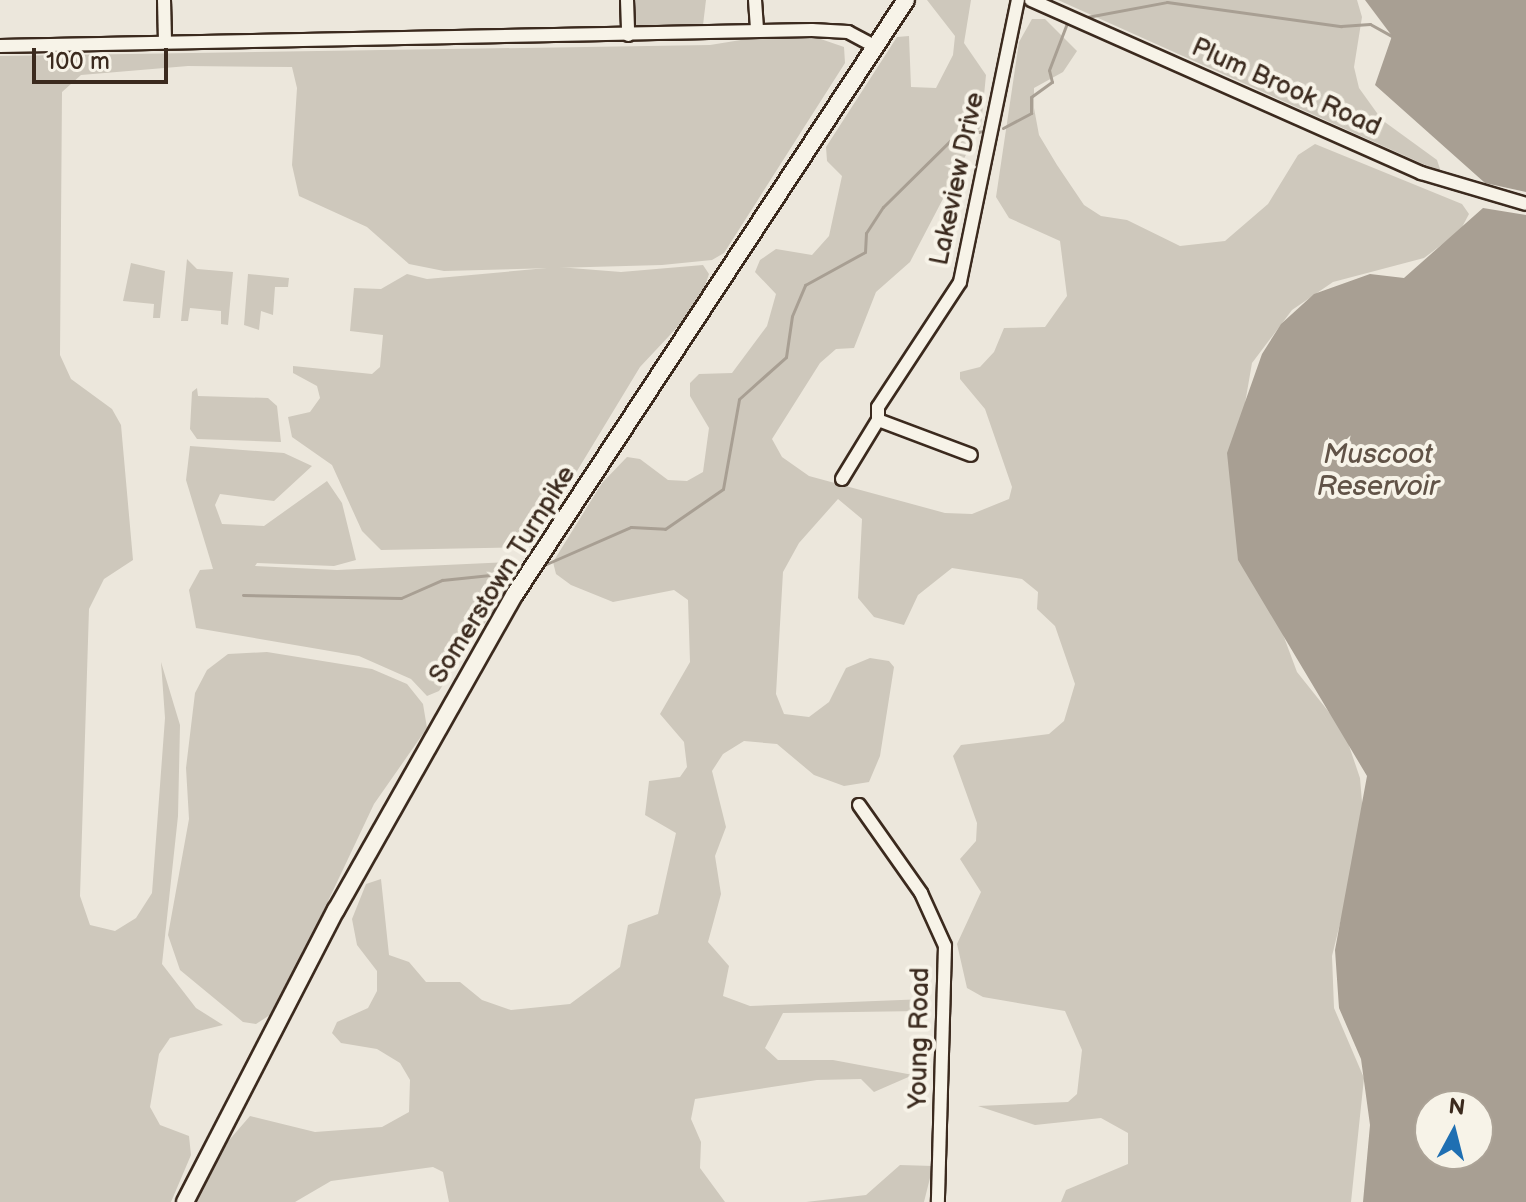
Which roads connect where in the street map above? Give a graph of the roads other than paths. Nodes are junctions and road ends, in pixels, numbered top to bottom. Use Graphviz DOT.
graph roads {
  1 [pos="164,0"];
  2 [pos="627,0"];
  3 [pos="755,0"];
  4 [pos="906,0"];
  5 [pos="1018,0"];
  6 [pos="1031,0"];
  7 [pos="757,30"];
  8 [pos="628,35"];
  9 [pos="165,42"];
  10 [pos="0,46"];
  11 [pos="874,46"];
  12 [pos="1526,204"];
  13 [pos="878,420"];
  14 [pos="971,455"];
  15 [pos="842,479"];
  16 [pos="859,805"];
  17 [pos="185,1202"];
  18 [pos="938,1202"];
  1 -- 9 [label="street"];
  2 -- 8 [label="street"];
  3 -- 7 [label="street"];
  4 -- 11 [label="main road, Somerstown Turnpike"];
  5 -- 13 [label="street, Lakeview Drive"];
  6 -- 12 [label="street, Plum Brook Road"];
  7 -- 8 [label="street"];
  7 -- 11 [label="street"];
  8 -- 9 [label="street"];
  9 -- 10 [label="street"];
  11 -- 17 [label="main road, Somerstown Turnpike"];
  13 -- 14 [label="street"];
  13 -- 15 [label="street, Lakeview Drive"];
  16 -- 18 [label="street, Young Road"];
}
